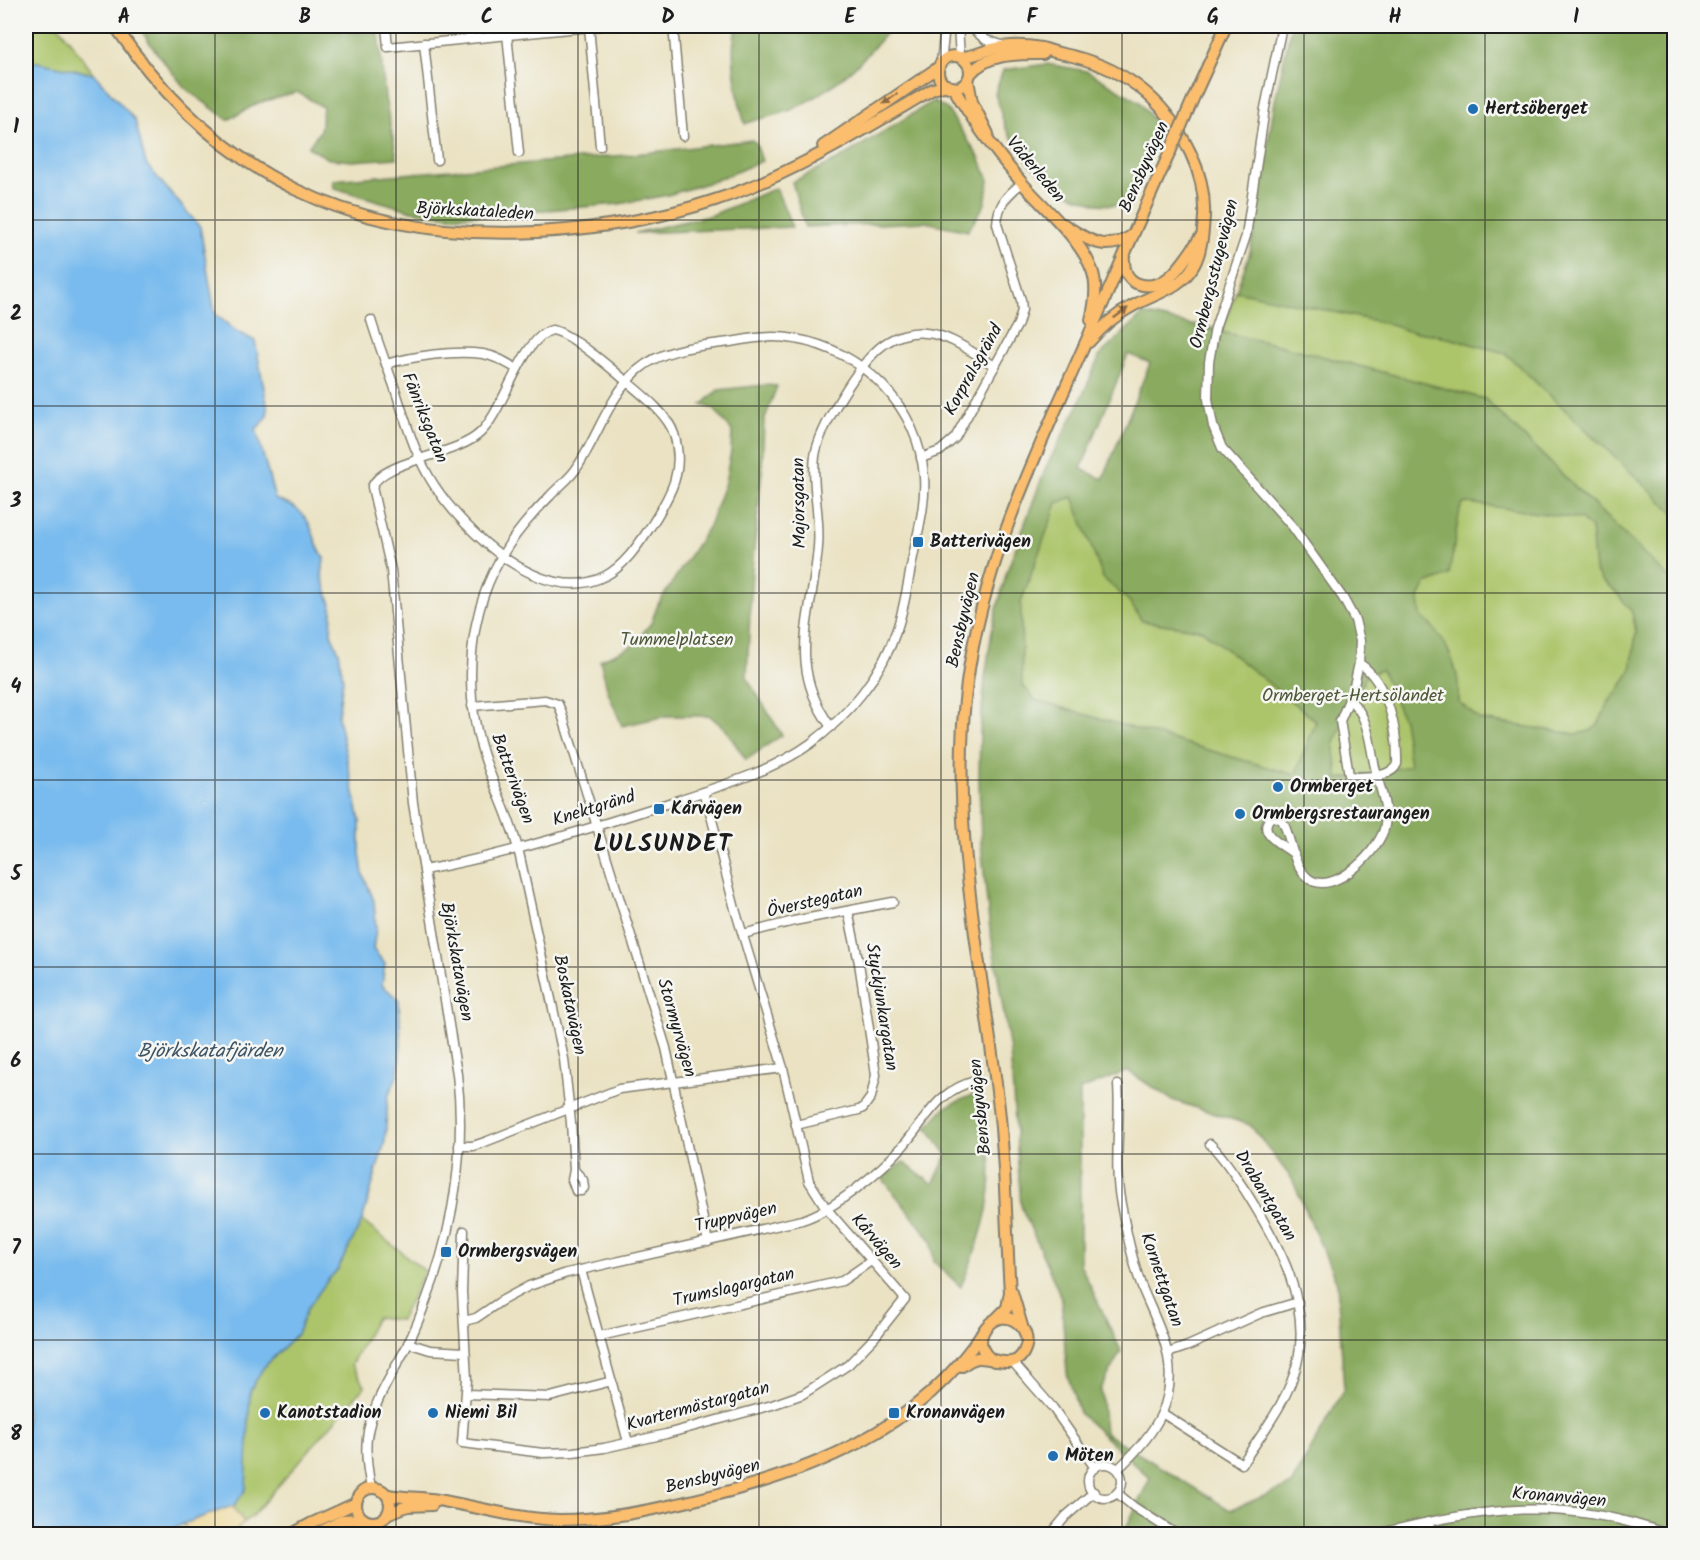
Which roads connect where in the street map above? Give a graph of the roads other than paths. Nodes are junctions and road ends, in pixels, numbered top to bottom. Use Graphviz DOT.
graph roads {
  1 [pos="115,26"];
  2 [pos="386,26"];
  3 [pos="469,26"];
  4 [pos="600,26"];
  5 [pos="673,26"];
  6 [pos="945,26"];
  7 [pos="958,26"];
  8 [pos="969,26"];
  9 [pos="1226,26"];
  10 [pos="1282,26"];
  11 [pos="589,27"];
  12 [pos="507,34"];
  13 [pos="470,38"];
  14 [pos="424,43"];
  15 [pos="1008,46"];
  16 [pos="1056,52"];
  17 [pos="960,57"];
  18 [pos="940,65"];
  19 [pos="969,77"];
  20 [pos="950,86"];
  21 [pos="683,136"];
  22 [pos="990,141"];
  23 [pos="600,146"];
  24 [pos="519,153"];
  25 [pos="438,160"];
  26 [pos="788,169"];
  27 [pos="1022,183"];
  28 [pos="1056,220"];
  29 [pos="1133,235"];
  30 [pos="1201,238"];
  31 [pos="1124,256"];
  32 [pos="371,320"];
  33 [pos="545,332"];
  34 [pos="1081,354"];
  35 [pos="386,364"];
  36 [pos="995,366"];
  37 [pos="863,367"];
  38 [pos="517,369"];
  39 [pos="627,382"];
  40 [pos="921,458"];
  41 [pos="420,459"];
  42 [pos="502,556"];
  43 [pos="1359,663"];
  44 [pos="1350,700"];
  45 [pos="472,706"];
  46 [pos="831,727"];
  47 [pos="1377,775"];
  48 [pos="703,792"];
  49 [pos="598,826"];
  50 [pos="518,849"];
  51 [pos="1294,854"];
  52 [pos="424,870"];
  53 [pos="893,902"];
  54 [pos="848,911"];
  55 [pos="743,934"];
  56 [pos="783,1068"];
  57 [pos="978,1080"];
  58 [pos="674,1081"];
  59 [pos="1118,1085"];
  60 [pos="570,1109"];
  61 [pos="796,1125"];
  62 [pos="1210,1144"];
  63 [pos="459,1146"];
  64 [pos="574,1170"];
  65 [pos="826,1208"];
  66 [pos="464,1231"];
  67 [pos="708,1242"];
  68 [pos="871,1260"];
  69 [pos="1008,1267"];
  70 [pos="581,1270"];
  71 [pos="904,1299"];
  72 [pos="1298,1302"];
  73 [pos="996,1319"];
  74 [pos="464,1322"];
  75 [pos="984,1330"];
  76 [pos="1024,1332"];
  77 [pos="600,1335"];
  78 [pos="408,1343"];
  79 [pos="465,1352"];
  80 [pos="1168,1353"];
  81 [pos="994,1361"];
  82 [pos="1012,1361"];
  83 [pos="950,1376"];
  84 [pos="612,1381"];
  85 [pos="467,1394"];
  86 [pos="1162,1413"];
  87 [pos="628,1442"];
  88 [pos="1095,1468"];
  89 [pos="1118,1469"];
  90 [pos="370,1488"];
  91 [pos="1094,1492"];
  92 [pos="1117,1493"];
  93 [pos="388,1495"];
  94 [pos="356,1503"];
  95 [pos="457,1505"];
  96 [pos="389,1513"];
  97 [pos="363,1519"];
  98 [pos="376,1522"];
  99 [pos="1428,1522"];
  100 [pos="292,1534"];
  101 [pos="316,1534"];
  102 [pos="378,1534"];
  103 [pos="1051,1534"];
  104 [pos="1176,1534"];
  105 [pos="1377,1534"];
  106 [pos="1432,1534"];
  107 [pos="1667,1534"];
  1 -- 26 [label="main road, Björkskataleden"];
  2 -- 14 [label="street"];
  3 -- 13 [label="street"];
  4 -- 11 [label="street"];
  5 -- 21 [label="street"];
  6 -- 18 [label="street"];
  7 -- 17 [label="street"];
  8 -- 15 [label="street"];
  9 -- 29 [label="main road, Bensbyvägen, bridge"];
  10 -- 43 [label="street, Ormbergsstugevägen"];
  11 -- 12 [label="street"];
  11 -- 23 [label="street"];
  12 -- 13 [label="street"];
  12 -- 24 [label="street"];
  13 -- 14 [label="street"];
  14 -- 25 [label="street"];
  15 -- 16 [label="main road"];
  15 -- 17 [label="main road"];
  16 -- 19 [label="main road"];
  16 -- 30 [label="main road"];
  17 -- 18 [label="main road"];
  17 -- 19 [label="main road"];
  18 -- 20 [label="main road"];
  18 -- 26 [label="main road, Björkskataleden, one-way"];
  19 -- 20 [label="main road"];
  19 -- 22 [label="main road, Väderleden"];
  20 -- 22 [label="main road, Väderleden"];
  20 -- 26 [label="main road, Björkskataleden"];
  22 -- 27 [label="main road, Väderleden"];
  27 -- 28 [label="main road, Väderleden"];
  27 -- 36 [label="street, Korpralsgränd"];
  28 -- 29 [label="main road, Väderleden"];
  28 -- 34 [label="main road, Väderleden"];
  29 -- 31 [label="main road, Bensbyvägen"];
  30 -- 31 [label="main road"];
  34 -- 30 [label="main road, one-way"];
  31 -- 34 [label="main road, Bensbyvägen"];
  32 -- 35 [label="street, Fänriksgatan"];
  33 -- 38 [label="street, Björkskatavägen"];
  33 -- 39 [label="street, Fänriksgatan"];
  34 -- 69 [label="main road, Bensbyvägen"];
  35 -- 38 [label="street"];
  35 -- 41 [label="street, Fänriksgatan"];
  36 -- 37 [label="street, Majorsgatan"];
  36 -- 40 [label="street, Korpralsgränd"];
  37 -- 39 [label="street, Batterivägen"];
  37 -- 40 [label="street, Batterivägen"];
  37 -- 46 [label="street, Majorsgatan"];
  38 -- 41 [label="street, Björkskatavägen"];
  39 -- 42 [label="street, Batterivägen"];
  39 -- 42 [label="street, Fänriksgatan"];
  40 -- 46 [label="street, Batterivägen"];
  41 -- 42 [label="street, Fänriksgatan"];
  41 -- 52 [label="street, Björkskatavägen"];
  42 -- 45 [label="street, Batterivägen"];
  43 -- 44 [label="street, Ormbergsstugevägen"];
  43 -- 47 [label="street"];
  44 -- 47 [label="street"];
  44 -- 47 [label="street, Ormbergsstugevägen"];
  45 -- 49 [label="street, Stormyrvägen"];
  45 -- 50 [label="street, Batterivägen"];
  46 -- 48 [label="street, Batterivägen"];
  47 -- 51 [label="street"];
  48 -- 49 [label="street, Knektgränd"];
  48 -- 55 [label="street, Kårvägen"];
  49 -- 50 [label="street, Knektgränd"];
  49 -- 58 [label="street, Stormyrvägen"];
  50 -- 52 [label="street, Knektgränd"];
  50 -- 60 [label="street, Boskatavägen"];
  52 -- 63 [label="street, Björkskatavägen"];
  53 -- 54 [label="street, Överstegatan"];
  54 -- 55 [label="street, Överstegatan"];
  54 -- 61 [label="street, Styckjunkargatan"];
  55 -- 56 [label="street, Kårvägen"];
  56 -- 58 [label="street"];
  56 -- 61 [label="street, Kårvägen"];
  57 -- 65 [label="street, Truppvägen"];
  58 -- 60 [label="street"];
  58 -- 67 [label="street, Stormyrvägen"];
  59 -- 80 [label="street, Kornettgatan"];
  60 -- 63 [label="street"];
  60 -- 64 [label="street, Boskatavägen"];
  61 -- 65 [label="street, Kårvägen"];
  62 -- 72 [label="street, Drabantgatan"];
  63 -- 78 [label="street, Björkskatavägen"];
  65 -- 67 [label="street, Truppvägen"];
  65 -- 68 [label="street, Kårvägen"];
  66 -- 74 [label="street"];
  67 -- 70 [label="street, Truppvägen"];
  68 -- 71 [label="street, Kårvägen"];
  68 -- 77 [label="street, Trumslagargatan"];
  69 -- 73 [label="main road, Bensbyvägen"];
  69 -- 76 [label="main road, Bensbyvägen"];
  70 -- 74 [label="street, Truppvägen"];
  70 -- 77 [label="street"];
  71 -- 87 [label="street, Kvartermästargatan"];
  72 -- 80 [label="street"];
  72 -- 86 [label="street, Drabantgatan"];
  73 -- 75 [label="main road"];
  73 -- 76 [label="main road"];
  74 -- 79 [label="street"];
  75 -- 81 [label="main road"];
  75 -- 83 [label="main road, Bensbyvägen"];
  76 -- 82 [label="main road"];
  77 -- 84 [label="street"];
  78 -- 79 [label="street"];
  78 -- 90 [label="street, Björkskatavägen"];
  79 -- 85 [label="street"];
  80 -- 86 [label="street, Kornettgatan"];
  81 -- 82 [label="main road"];
  81 -- 83 [label="main road, Bensbyvägen"];
  82 -- 88 [label="street"];
  83 -- 95 [label="main road, Bensbyvägen"];
  84 -- 85 [label="street"];
  84 -- 87 [label="street"];
  85 -- 87 [label="street, Kvartermästargatan"];
  86 -- 89 [label="street, Kornettgatan"];
  88 -- 89 [label="street"];
  88 -- 91 [label="street"];
  89 -- 92 [label="street"];
  90 -- 93 [label="main road"];
  90 -- 94 [label="main road"];
  91 -- 92 [label="street"];
  91 -- 103 [label="street"];
  92 -- 104 [label="street"];
  93 -- 95 [label="main road, Bensbyvägen"];
  93 -- 96 [label="main road"];
  94 -- 97 [label="main road"];
  94 -- 100 [label="main road"];
  95 -- 96 [label="main road, Bensbyvägen"];
  96 -- 98 [label="main road"];
  97 -- 98 [label="main road"];
  97 -- 101 [label="main road"];
  98 -- 102 [label="street"];
  99 -- 105 [label="street, Kronanvägen"];
  99 -- 106 [label="street"];
  99 -- 107 [label="street, Kronanvägen"];
}
